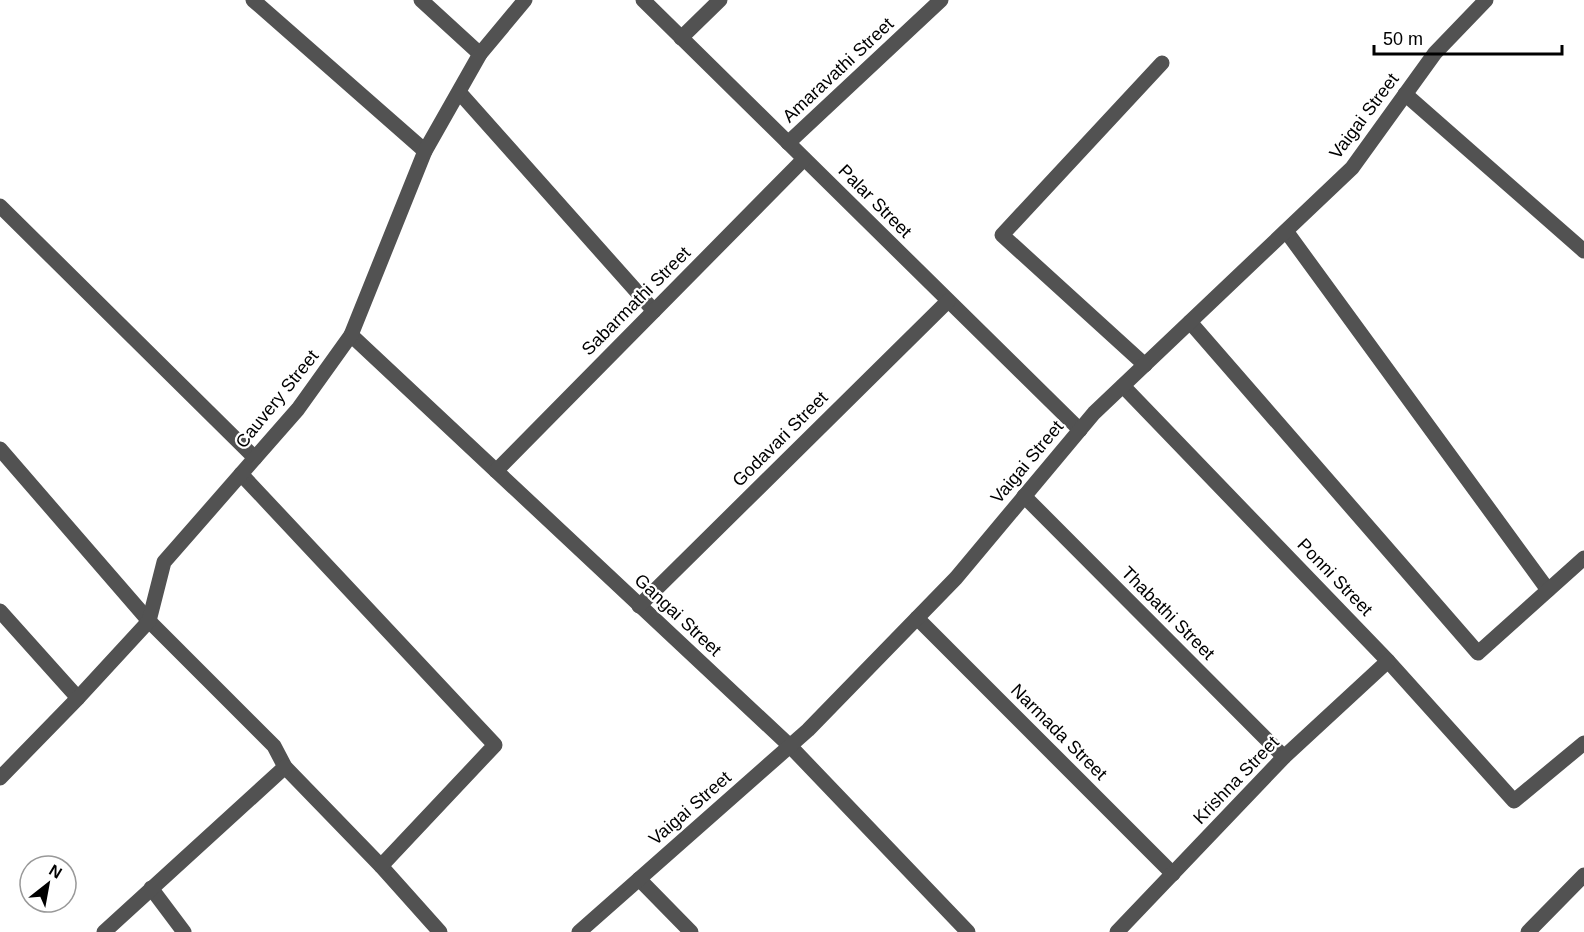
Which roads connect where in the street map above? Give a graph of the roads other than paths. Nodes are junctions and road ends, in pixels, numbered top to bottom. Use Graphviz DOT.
graph roads {
  1 [pos="254,0"];
  2 [pos="421,0"];
  3 [pos="525,0"];
  4 [pos="643,0"];
  5 [pos="720,0"];
  6 [pos="941,0"];
  7 [pos="1480,2"];
  8 [pos="681,38"];
  9 [pos="480,54"];
  10 [pos="1162,63"];
  11 [pos="459,92"];
  12 [pos="1405,94"];
  13 [pos="788,143"];
  14 [pos="425,151"];
  15 [pos="804,159"];
  16 [pos="0,206"];
  17 [pos="1286,231"];
  18 [pos="1584,251"];
  19 [pos="948,301"];
  20 [pos="654,311"];
  21 [pos="1190,322"];
  22 [pos="351,335"];
  23 [pos="1145,365"];
  24 [pos="1123,386"];
  25 [pos="1080,430"];
  26 [pos="0,449"];
  27 [pos="255,458"];
  28 [pos="496,471"];
  29 [pos="241,474"];
  30 [pos="1024,496"];
  31 [pos="1584,558"];
  32 [pos="1548,590"];
  33 [pos="639,606"];
  34 [pos="0,611"];
  35 [pos="917,618"];
  36 [pos="149,621"];
  37 [pos="1388,661"];
  38 [pos="78,698"];
  39 [pos="1584,743"];
  40 [pos="790,746"];
  41 [pos="1284,757"];
  42 [pos="285,767"];
  43 [pos="0,778"];
  44 [pos="381,866"];
  45 [pos="1173,873"];
  46 [pos="1584,875"];
  47 [pos="639,879"];
  48 [pos="151,888"];
  49 [pos="104,932"];
  50 [pos="184,932"];
  51 [pos="440,932"];
  52 [pos="579,932"];
  53 [pos="691,932"];
  54 [pos="968,932"];
  55 [pos="1117,932"];
  56 [pos="1528,932"];
  1 -- 14 [label="street"];
  2 -- 9 [label="street"];
  3 -- 9 [label="street, Cauvery Street"];
  4 -- 8 [label="street, Palar Street"];
  5 -- 8 [label="street"];
  6 -- 13 [label="street, Amaravathi Street"];
  7 -- 12 [label="street, Vaigai Street"];
  8 -- 13 [label="street, Palar Street"];
  9 -- 11 [label="street, Cauvery Street"];
  10 -- 23 [label="street"];
  11 -- 14 [label="street, Cauvery Street"];
  11 -- 20 [label="street"];
  12 -- 17 [label="street, Vaigai Street"];
  12 -- 18 [label="street"];
  13 -- 15 [label="street, Palar Street"];
  14 -- 22 [label="street, Cauvery Street"];
  15 -- 19 [label="street, Palar Street"];
  15 -- 20 [label="street, Sabarmathi Street"];
  16 -- 27 [label="street"];
  17 -- 21 [label="street, Vaigai Street"];
  17 -- 32 [label="street"];
  19 -- 25 [label="street, Palar Street"];
  19 -- 33 [label="street, Godavari Street"];
  20 -- 28 [label="street, Sabarmathi Street"];
  21 -- 23 [label="street, Vaigai Street"];
  21 -- 32 [label="street"];
  22 -- 27 [label="street, Cauvery Street"];
  22 -- 28 [label="street, Gangai Street"];
  23 -- 24 [label="street, Vaigai Street"];
  24 -- 25 [label="street, Vaigai Street"];
  24 -- 37 [label="street, Ponni Street"];
  25 -- 30 [label="street, Vaigai Street"];
  26 -- 36 [label="street"];
  27 -- 29 [label="street, Cauvery Street"];
  28 -- 33 [label="street, Gangai Street"];
  29 -- 36 [label="street, Cauvery Street"];
  29 -- 44 [label="street"];
  30 -- 35 [label="street, Vaigai Street"];
  30 -- 41 [label="street, Thabathi Street"];
  31 -- 32 [label="street"];
  33 -- 40 [label="street, Gangai Street"];
  34 -- 38 [label="street"];
  35 -- 40 [label="street, Vaigai Street"];
  35 -- 45 [label="street, Narmada Street"];
  36 -- 38 [label="street, Cauvery Street"];
  36 -- 42 [label="street"];
  37 -- 39 [label="street, Ponni Street"];
  37 -- 41 [label="street, Krishna Street"];
  38 -- 43 [label="street, Cauvery Street"];
  40 -- 47 [label="street, Vaigai Street"];
  40 -- 54 [label="street, Gangai Street"];
  41 -- 45 [label="street, Krishna Street"];
  42 -- 44 [label="street"];
  42 -- 48 [label="street"];
  44 -- 51 [label="street"];
  45 -- 55 [label="street, Krishna Street"];
  46 -- 56 [label="street"];
  47 -- 52 [label="street, Vaigai Street"];
  47 -- 53 [label="street"];
  48 -- 49 [label="street"];
  48 -- 50 [label="street"];
}
